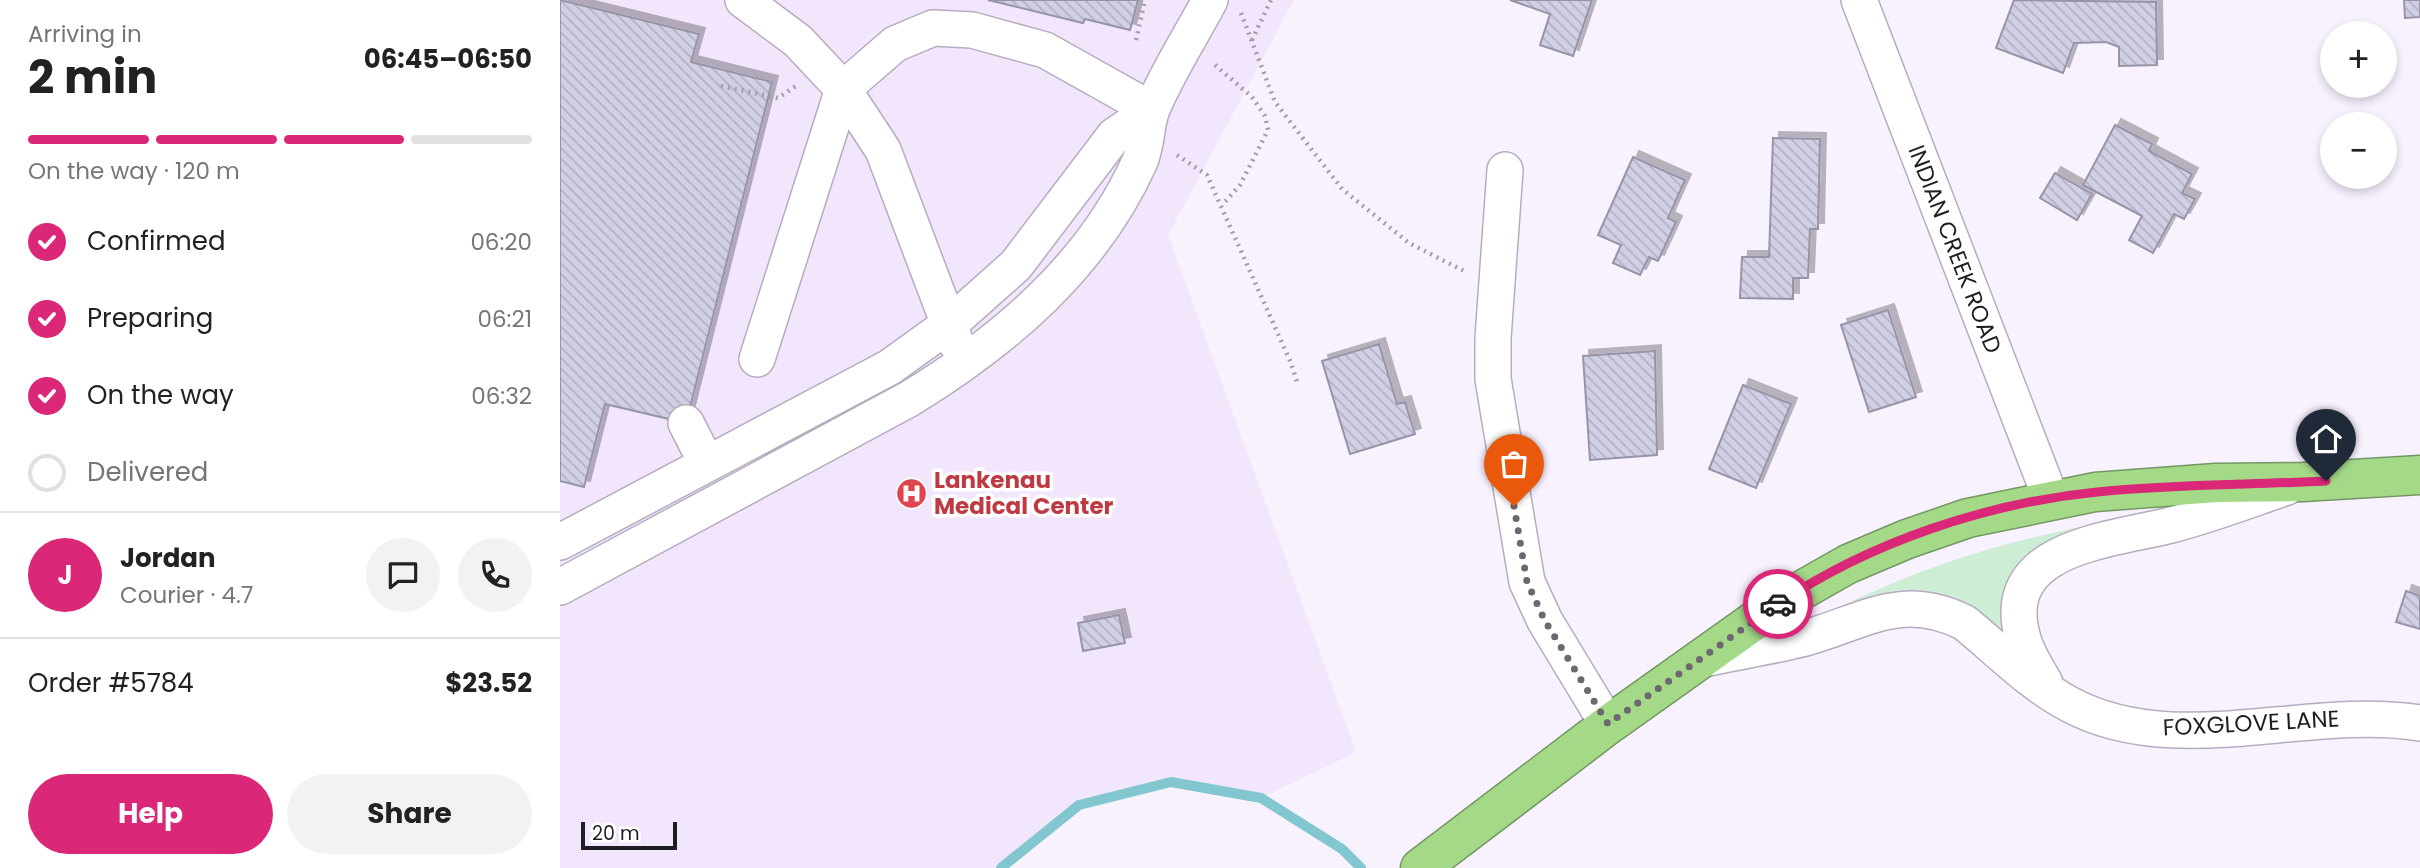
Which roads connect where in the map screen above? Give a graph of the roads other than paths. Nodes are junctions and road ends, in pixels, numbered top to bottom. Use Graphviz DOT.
graph roads {
  1 [pos="743,0"];
  2 [pos="1859,0"];
  3 [pos="1225,5"];
  4 [pos="843,89"];
  5 [pos="1152,110"];
  6 [pos="1505,170"];
  7 [pos="951,323"];
  8 [pos="757,359"];
  9 [pos="962,367"];
  10 [pos="686,424"];
  11 [pos="707,464"];
  12 [pos="2420,475"];
  13 [pos="2303,482"];
  14 [pos="2051,499"];
  15 [pos="560,542"];
  16 [pos="560,587"];
  17 [pos="1697,660"];
  18 [pos="2048,689"];
  19 [pos="2420,723"];
  20 [pos="1608,724"];
  21 [pos="1420,868"];
  1 -- 4 [label="street"];
  2 -- 14 [label="street, INDIAN CREEK ROAD"];
  3 -- 5 [label="street"];
  4 -- 5 [label="street"];
  4 -- 7 [label="street"];
  4 -- 8 [label="street"];
  5 -- 7 [label="street"];
  5 -- 9 [label="street"];
  6 -- 20 [label="street"];
  7 -- 9 [label="street"];
  7 -- 11 [label="street"];
  9 -- 16 [label="street"];
  10 -- 11 [label="street"];
  11 -- 15 [label="street"];
  12 -- 13 [label="highway"];
  13 -- 14 [label="highway"];
  13 -- 18 [label="street, FOXGLOVE LANE"];
  14 -- 17 [label="highway"];
  17 -- 18 [label="street, FOXGLOVE LANE"];
  17 -- 20 [label="highway"];
  18 -- 19 [label="street, FOXGLOVE LANE"];
  20 -- 21 [label="highway"];
}
